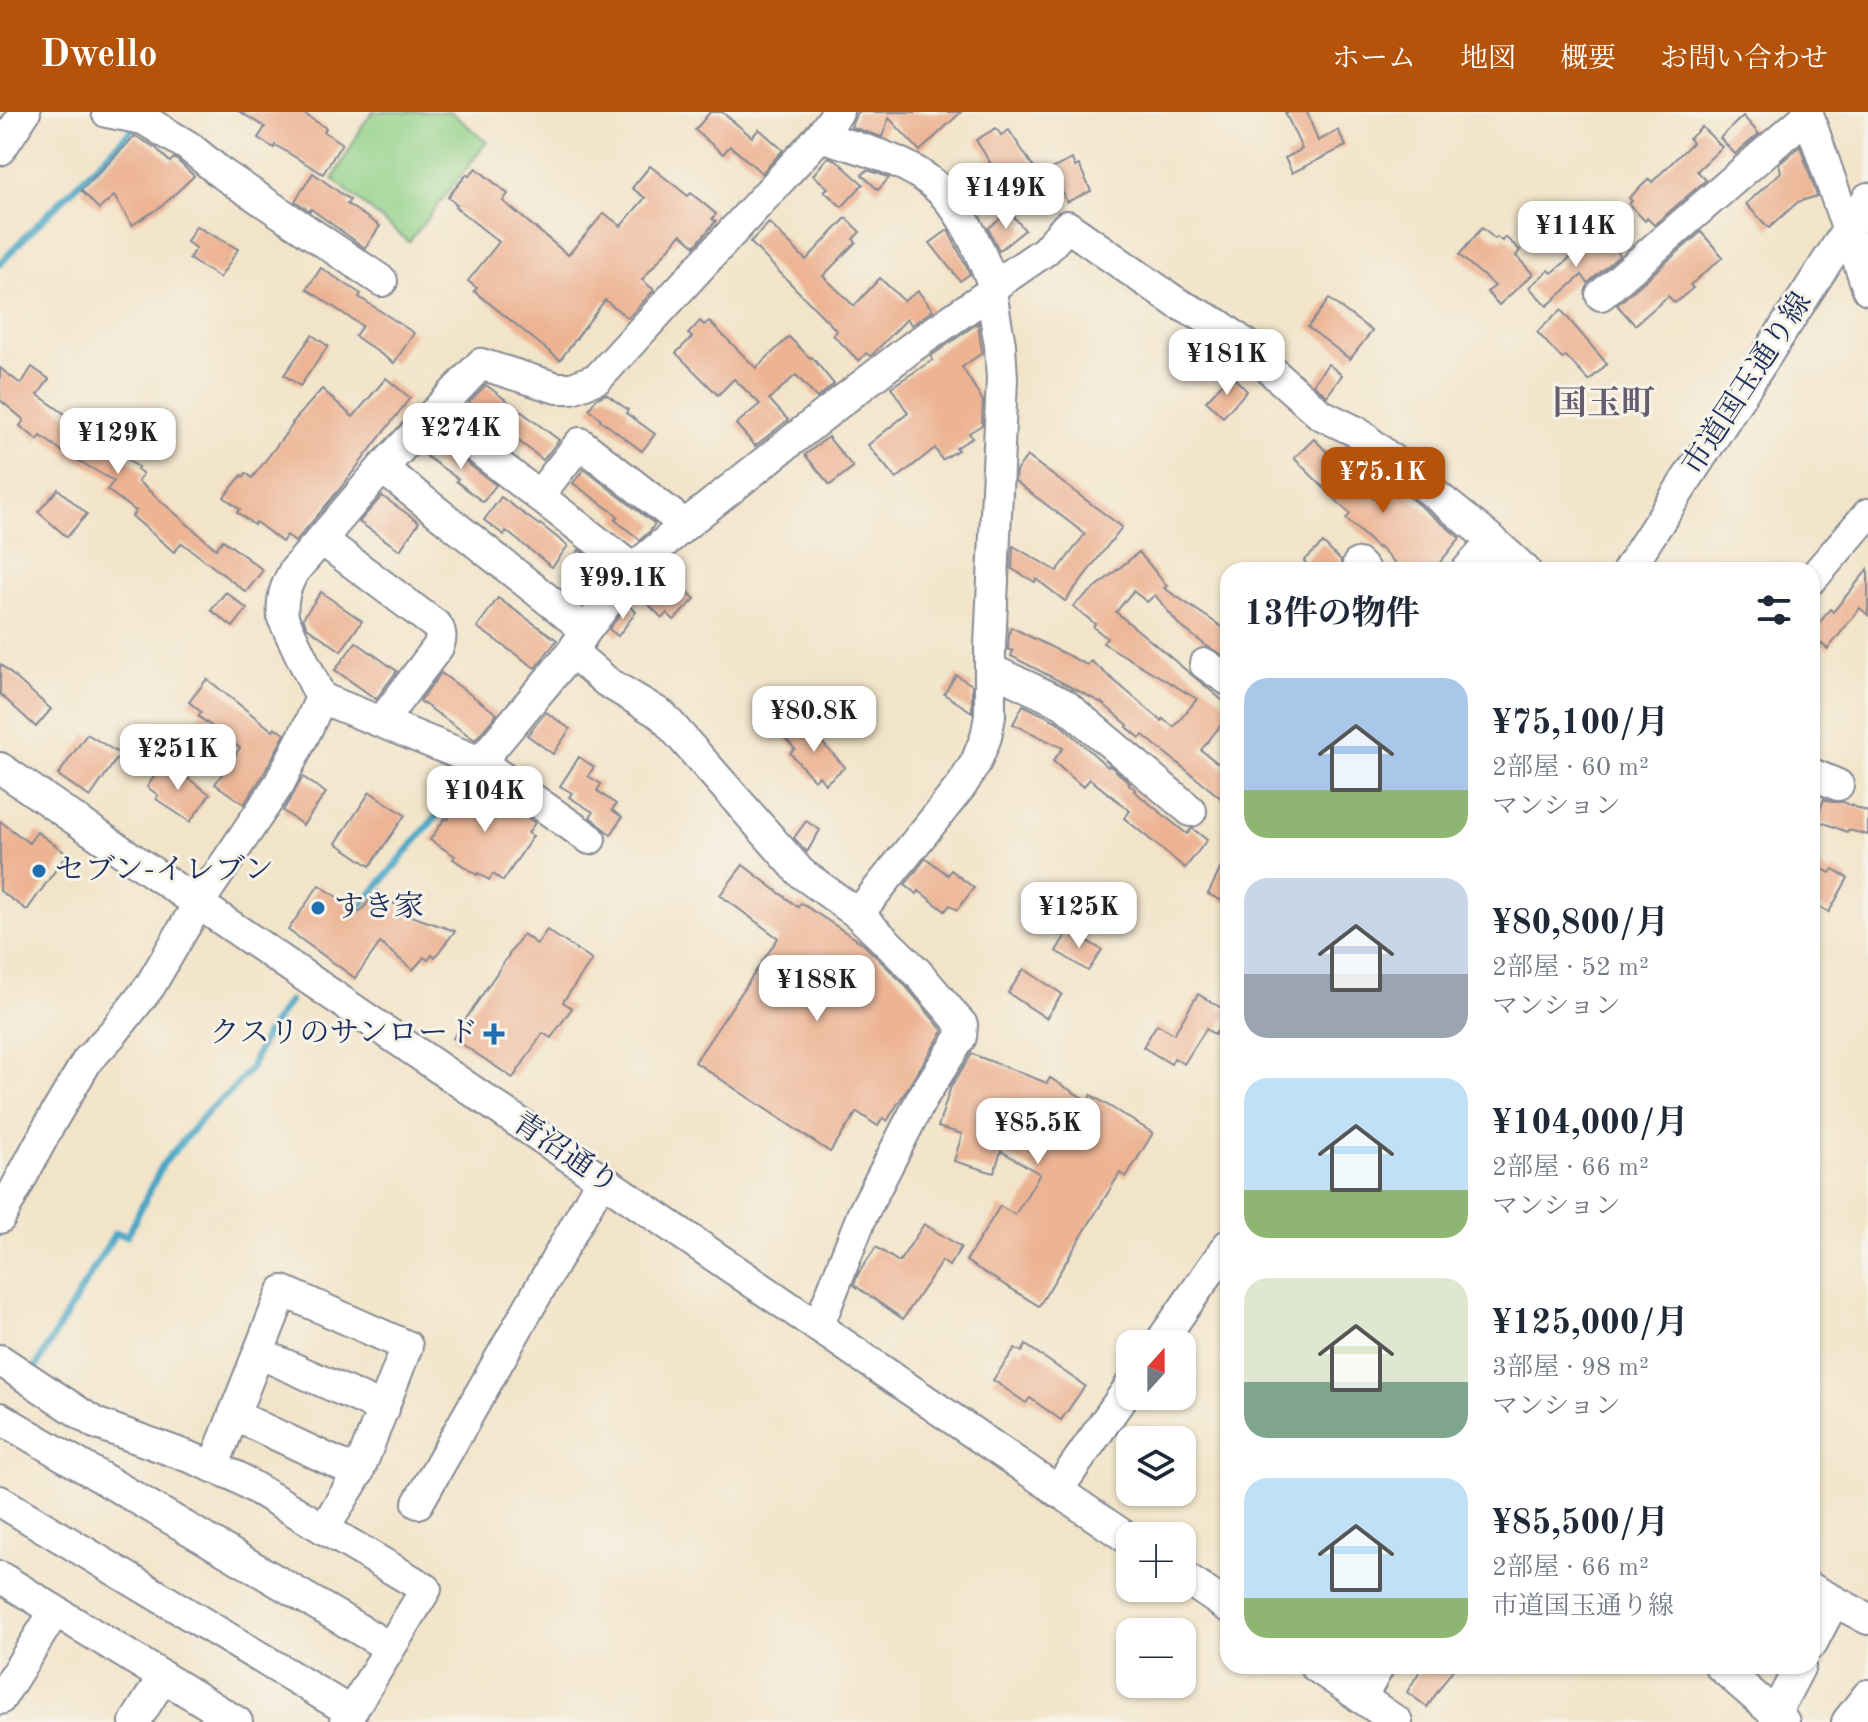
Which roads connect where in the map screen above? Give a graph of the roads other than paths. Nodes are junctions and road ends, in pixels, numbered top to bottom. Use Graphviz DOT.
graph roads {
  1 [pos="25,112"];
  2 [pos="107,112"];
  3 [pos="1808,114"];
  4 [pos="829,124"];
  5 [pos="0,150"];
  6 [pos="1868,198"];
  7 [pos="1848,229"];
  8 [pos="382,281"];
  9 [pos="993,289"];
  10 [pos="1868,289"];
  11 [pos="1601,295"];
  12 [pos="433,414"];
  13 [pos="382,468"];
  14 [pos="539,495"];
  15 [pos="1868,514"];
  16 [pos="685,525"];
  17 [pos="322,540"];
  18 [pos="1493,541"];
  19 [pos="1474,562"];
  20 [pos="1516,562"];
  21 [pos="1633,562"];
  22 [pos="633,569"];
  23 [pos="1820,570"];
  24 [pos="579,641"];
  25 [pos="990,669"];
  26 [pos="321,698"];
  27 [pos="382,721"];
  28 [pos="480,762"];
  29 [pos="0,768"];
  30 [pos="1191,811"];
  31 [pos="590,839"];
  32 [pos="198,904"];
  33 [pos="858,914"];
  34 [pos="602,1179"];
  35 [pos="0,1218"];
  36 [pos="1220,1256"];
  37 [pos="818,1327"];
  38 [pos="1169,1330"];
  39 [pos="259,1353"];
  40 [pos="0,1360"];
  41 [pos="1116,1406"];
  42 [pos="384,1409"];
  43 [pos="234,1415"];
  44 [pos="0,1418"];
  45 [pos="213,1467"];
  46 [pos="358,1473"];
  47 [pos="1057,1491"];
  48 [pos="0,1501"];
  49 [pos="418,1503"];
  50 [pos="324,1529"];
  51 [pos="1116,1531"];
  52 [pos="0,1577"];
  53 [pos="1196,1585"];
  54 [pos="1823,1595"];
  55 [pos="1220,1602"];
  56 [pos="55,1611"];
  57 [pos="1868,1619"];
  58 [pos="389,1647"];
  59 [pos="1326,1674"];
  60 [pos="1374,1674"];
  61 [pos="1729,1674"];
  62 [pos="1797,1674"];
  63 [pos="163,1677"];
  64 [pos="1361,1698"];
  65 [pos="0,1699"];
  66 [pos="348,1717"];
  67 [pos="1780,1718"];
  68 [pos="135,1722"];
  69 [pos="237,1722"];
  70 [pos="1397,1722"];
  1 -- 5 [label="street"];
  2 -- 8 [label="street"];
  3 -- 7 [label="street"];
  3 -- 11 [label="street"];
  4 -- 9 [label="street"];
  4 -- 12 [label="street"];
  6 -- 7 [label="street, 市道国玉通り線"];
  7 -- 10 [label="street"];
  7 -- 21 [label="street, 市道国玉通り線"];
  9 -- 16 [label="street"];
  9 -- 18 [label="street"];
  9 -- 25 [label="street"];
  12 -- 13 [label="street"];
  12 -- 14 [label="street"];
  13 -- 17 [label="street"];
  13 -- 24 [label="street"];
  14 -- 16 [label="street"];
  14 -- 22 [label="street"];
  15 -- 23 [label="street"];
  16 -- 22 [label="street"];
  17 -- 26 [label="street"];
  17 -- 27 [label="street"];
  18 -- 19 [label="street"];
  18 -- 20 [label="street"];
  22 -- 24 [label="street"];
  24 -- 28 [label="street"];
  24 -- 33 [label="street"];
  25 -- 30 [label="street"];
  25 -- 33 [label="street"];
  26 -- 27 [label="street"];
  26 -- 32 [label="street"];
  27 -- 28 [label="street"];
  28 -- 31 [label="street"];
  29 -- 32 [label="street, 青沼通り"];
  32 -- 34 [label="street, 青沼通り"];
  32 -- 35 [label="street"];
  33 -- 37 [label="street"];
  34 -- 37 [label="street, 青沼通り"];
  34 -- 49 [label="street"];
  36 -- 38 [label="street"];
  37 -- 47 [label="street, 青沼通り"];
  39 -- 42 [label="street"];
  39 -- 42 [label="street"];
  39 -- 43 [label="street"];
  40 -- 45 [label="street"];
  41 -- 47 [label="street"];
  42 -- 46 [label="street"];
  43 -- 45 [label="street"];
  43 -- 46 [label="street"];
  44 -- 58 [label="street"];
  45 -- 50 [label="street"];
  46 -- 50 [label="street"];
  47 -- 51 [label="street, 青沼通り"];
  48 -- 66 [label="street"];
  50 -- 58 [label="street"];
  52 -- 56 [label="street"];
  53 -- 55 [label="street"];
  54 -- 57 [label="street"];
  56 -- 63 [label="street"];
  56 -- 65 [label="street"];
  58 -- 66 [label="street"];
  59 -- 64 [label="street"];
  60 -- 64 [label="street"];
  61 -- 67 [label="street"];
  62 -- 67 [label="street"];
  63 -- 68 [label="street"];
  63 -- 69 [label="street"];
  64 -- 70 [label="street"];
}
